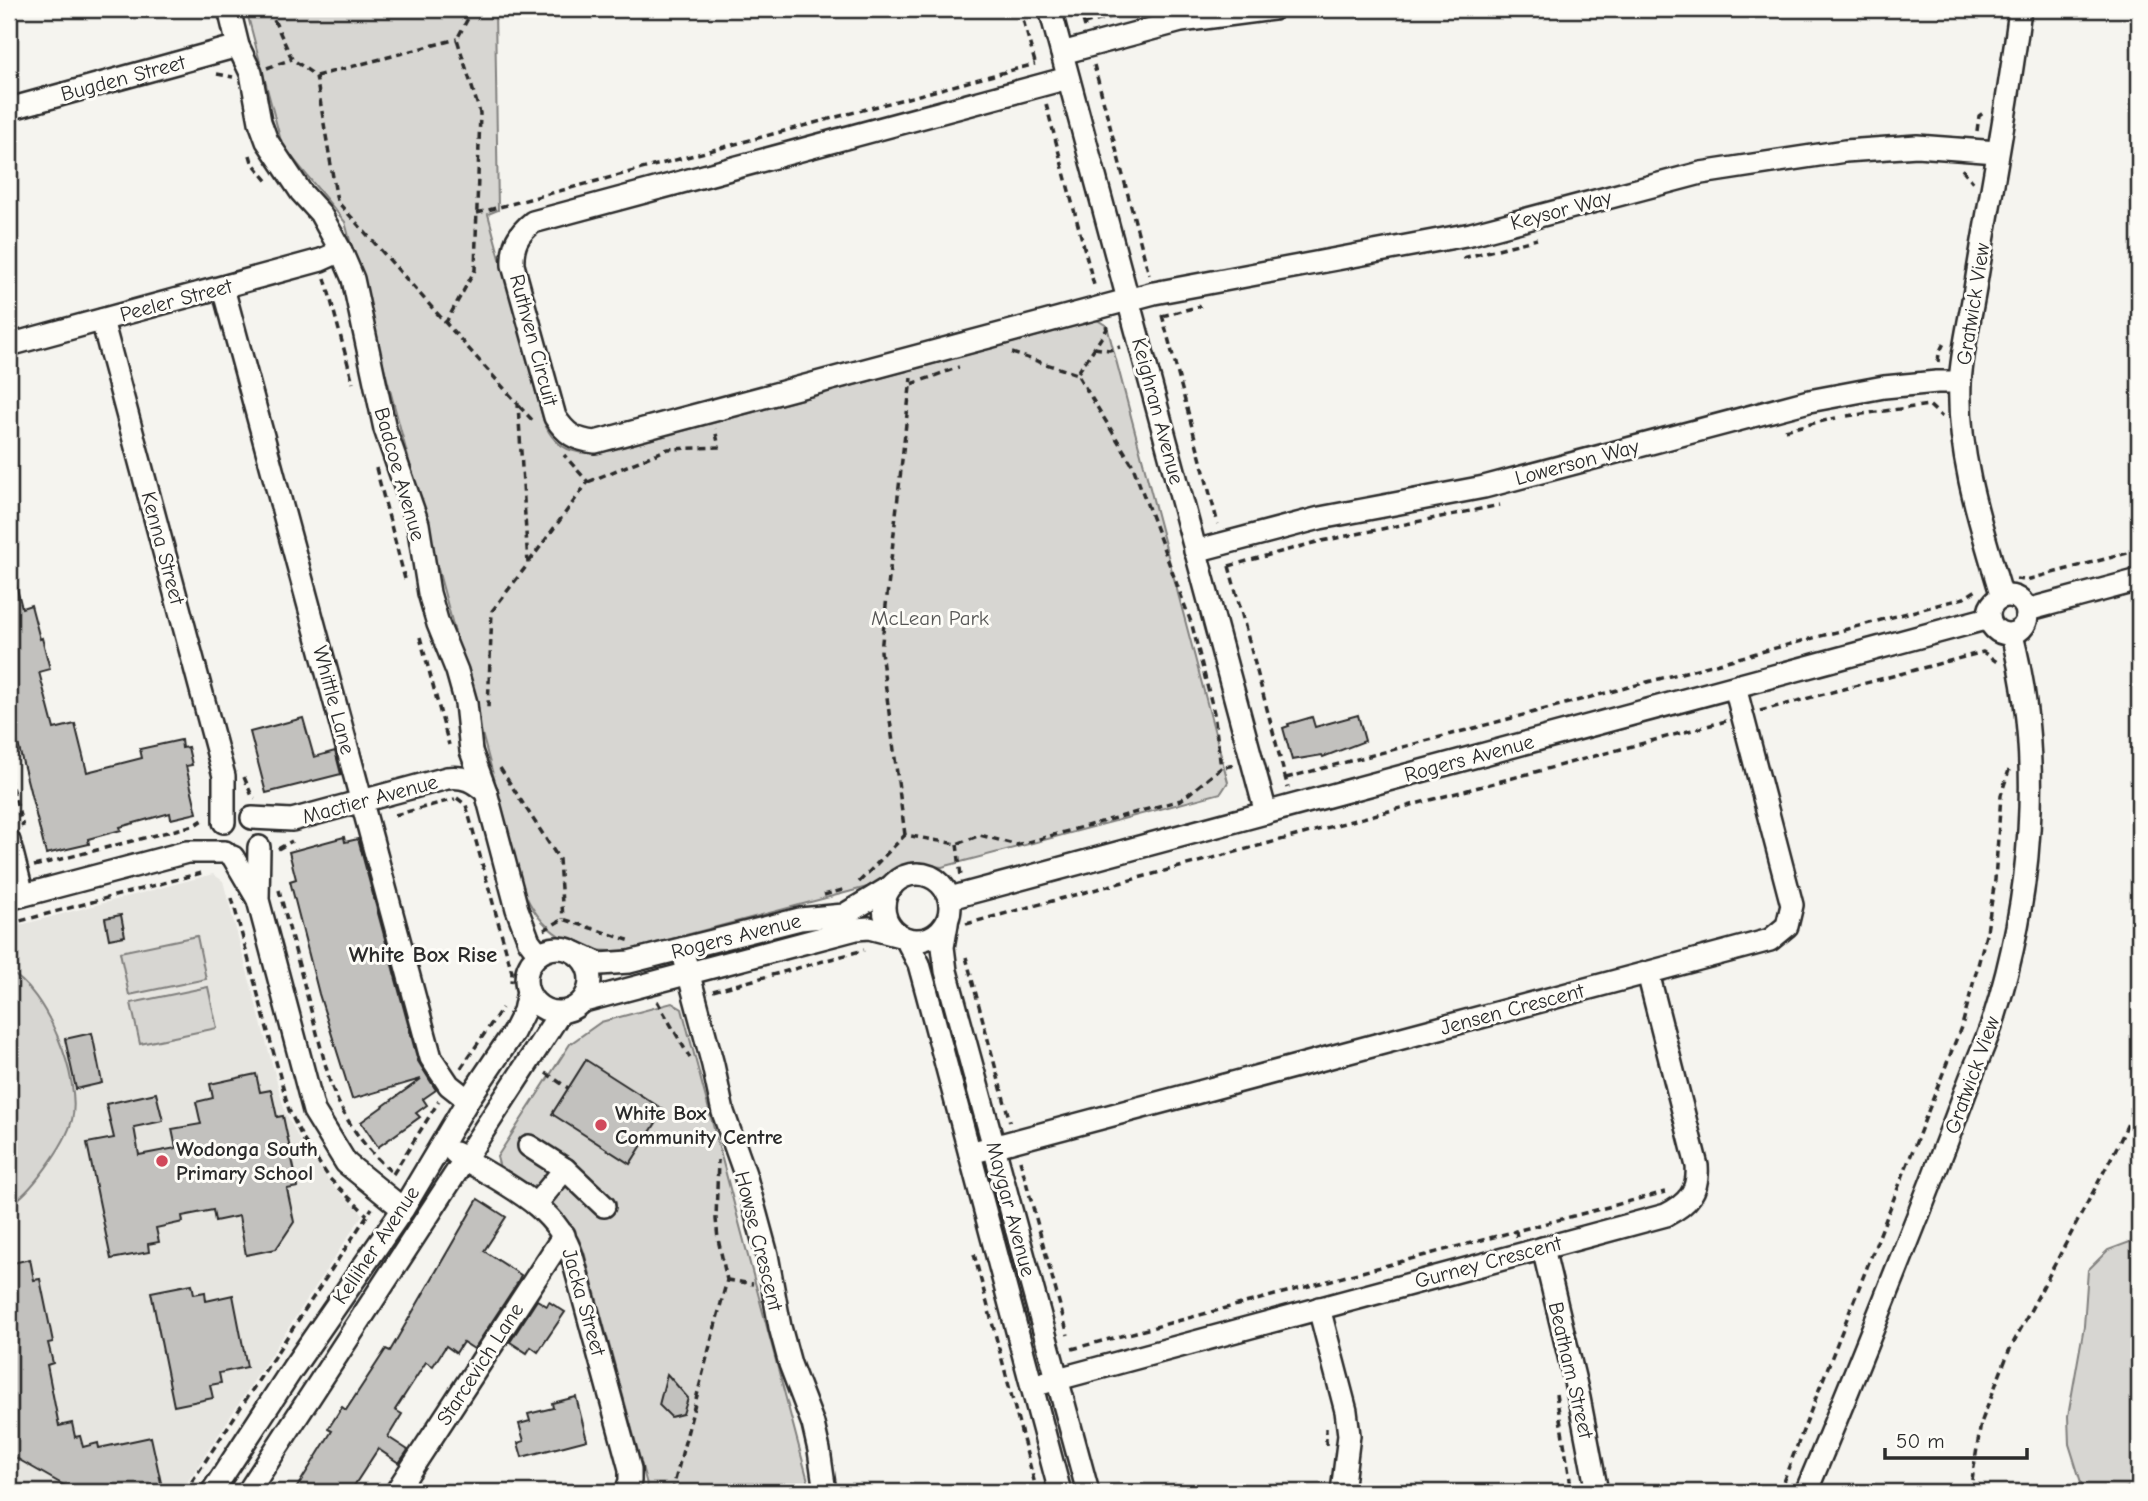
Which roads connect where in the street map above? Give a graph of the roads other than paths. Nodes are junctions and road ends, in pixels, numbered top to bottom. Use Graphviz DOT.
graph roads {
  1 [pos="229,9"];
  2 [pos="1050,9"];
  3 [pos="1273,9"];
  4 [pos="2020,9"];
  5 [pos="231,48"];
  6 [pos="1062,53"];
  7 [pos="1068,78"];
  8 [pos="9,109"];
  9 [pos="1997,152"];
  10 [pos="341,251"];
  11 [pos="223,288"];
  12 [pos="1128,300"];
  13 [pos="102,320"];
  14 [pos="9,345"];
  15 [pos="1960,382"];
  16 [pos="1195,551"];
  17 [pos="2139,580"];
  18 [pos="2000,590"];
  19 [pos="2026,610"];
  20 [pos="1989,618"];
  21 [pos="2012,635"];
  22 [pos="1724,690"];
  23 [pos="485,792"];
  24 [pos="361,801"];
  25 [pos="1266,813"];
  26 [pos="237,819"];
  27 [pos="294,830"];
  28 [pos="16,835"];
  29 [pos="264,850"];
  30 [pos="892,886"];
  31 [pos="16,897"];
  32 [pos="950,898"];
  33 [pos="258,900"];
  34 [pos="953,930"];
  35 [pos="903,937"];
  36 [pos="534,948"];
  37 [pos="682,949"];
  38 [pos="576,953"];
  39 [pos="688,973"];
  40 [pos="1648,973"];
  41 [pos="519,988"];
  42 [pos="584,1001"];
  43 [pos="560,1013"];
  44 [pos="468,1100"];
  45 [pos="441,1144"];
  46 [pos="529,1146"];
  47 [pos="993,1146"];
  48 [pos="970,1153"];
  49 [pos="464,1160"];
  50 [pos="565,1169"];
  51 [pos="536,1204"];
  52 [pos="604,1206"];
  53 [pos="403,1209"];
  54 [pos="564,1235"];
  55 [pos="1543,1248"];
  56 [pos="1309,1310"];
  57 [pos="1056,1378"];
  58 [pos="1032,1386"];
  59 [pos="628,1491"];
  60 [pos="212,1492"];
  61 [pos="248,1492"];
  62 [pos="396,1492"];
  63 [pos="825,1492"];
  64 [pos="1060,1492"];
  65 [pos="1088,1492"];
  66 [pos="1342,1492"];
  67 [pos="1597,1492"];
  68 [pos="1806,1492"];
  1 -- 5 [label="street, Badcoe Avenue"];
  2 -- 6 [label="street, Keighran Avenue"];
  3 -- 6 [label="street"];
  4 -- 9 [label="street, Gratwick View"];
  5 -- 8 [label="street, Bugden Street"];
  5 -- 10 [label="street, Badcoe Avenue"];
  6 -- 7 [label="street, Keighran Avenue"];
  7 -- 12 [label="street, Keighran Avenue"];
  7 -- 12 [label="street, Ruthven Circuit"];
  9 -- 12 [label="street, Keysor Way"];
  9 -- 15 [label="street, Gratwick View"];
  10 -- 11 [label="street, Peeler Street"];
  10 -- 23 [label="street, Badcoe Avenue"];
  11 -- 13 [label="street, Peeler Street"];
  11 -- 24 [label="street, Whittle Lane"];
  12 -- 16 [label="street, Keighran Avenue"];
  13 -- 14 [label="street, Peeler Street"];
  13 -- 26 [label="street, Kenna Street"];
  15 -- 16 [label="street, Lowerson Way"];
  15 -- 18 [label="street, Gratwick View"];
  16 -- 25 [label="street, Keighran Avenue"];
  17 -- 19 [label="street"];
  18 -- 19 [label="street"];
  18 -- 20 [label="street"];
  19 -- 21 [label="street"];
  20 -- 21 [label="street"];
  20 -- 22 [label="street, Rogers Avenue"];
  21 -- 68 [label="street, Gratwick View"];
  22 -- 25 [label="street, Rogers Avenue"];
  22 -- 40 [label="street, Jensen Crescent"];
  23 -- 24 [label="street, Mactier Avenue"];
  23 -- 36 [label="street, Badcoe Avenue"];
  24 -- 27 [label="street, Mactier Avenue"];
  24 -- 44 [label="street, Whittle Lane"];
  25 -- 32 [label="street, Rogers Avenue"];
  26 -- 27 [label="street, Mactier Avenue"];
  26 -- 29 [label="street"];
  26 -- 29 [label="street, Mactier Avenue"];
  26 -- 31 [label="street, Mactier Avenue"];
  26 -- 33 [label="street"];
  27 -- 29 [label="street, Mactier Avenue"];
  28 -- 31 [label="street"];
  29 -- 33 [label="street"];
  30 -- 32 [label="street, Rogers Avenue"];
  30 -- 35 [label="street"];
  30 -- 37 [label="street, Rogers Avenue"];
  32 -- 34 [label="street"];
  33 -- 53 [label="street"];
  34 -- 35 [label="street, Rogers Avenue"];
  34 -- 47 [label="street, Maygar Avenue"];
  35 -- 39 [label="street, Rogers Avenue"];
  35 -- 48 [label="street, Maygar Avenue"];
  36 -- 38 [label="street"];
  36 -- 41 [label="street"];
  37 -- 38 [label="street, Rogers Avenue"];
  37 -- 39 [label="street, Howse Crescent"];
  38 -- 42 [label="street"];
  39 -- 42 [label="street, Rogers Avenue"];
  39 -- 63 [label="street, Howse Crescent"];
  40 -- 47 [label="street, Jensen Crescent"];
  40 -- 55 [label="street, Gurney Crescent"];
  41 -- 43 [label="street"];
  41 -- 44 [label="street, Kelliher Avenue"];
  42 -- 43 [label="street"];
  43 -- 49 [label="street, Kelliher Avenue"];
  44 -- 45 [label="street, Kelliher Avenue"];
  45 -- 49 [label="street, Jacka Street"];
  45 -- 53 [label="street, Kelliher Avenue"];
  46 -- 50 [label="street"];
  47 -- 48 [label="street, Jensen Crescent"];
  47 -- 57 [label="street, Maygar Avenue"];
  48 -- 58 [label="street, Maygar Avenue"];
  49 -- 51 [label="street, Jacka Street"];
  49 -- 61 [label="street, Kelliher Avenue"];
  50 -- 51 [label="street"];
  50 -- 52 [label="street"];
  51 -- 54 [label="street, Jacka Street"];
  53 -- 60 [label="street, Kelliher Avenue"];
  54 -- 59 [label="street, Jacka Street"];
  54 -- 62 [label="street, Starcevich Lane"];
  55 -- 56 [label="street, Gurney Crescent"];
  55 -- 67 [label="street, Beatham Street"];
  56 -- 57 [label="street, Gurney Crescent"];
  56 -- 66 [label="street"];
  57 -- 58 [label="street, Gurney Crescent"];
  57 -- 65 [label="street, Maygar Avenue"];
  58 -- 64 [label="street, Maygar Avenue"];
}
